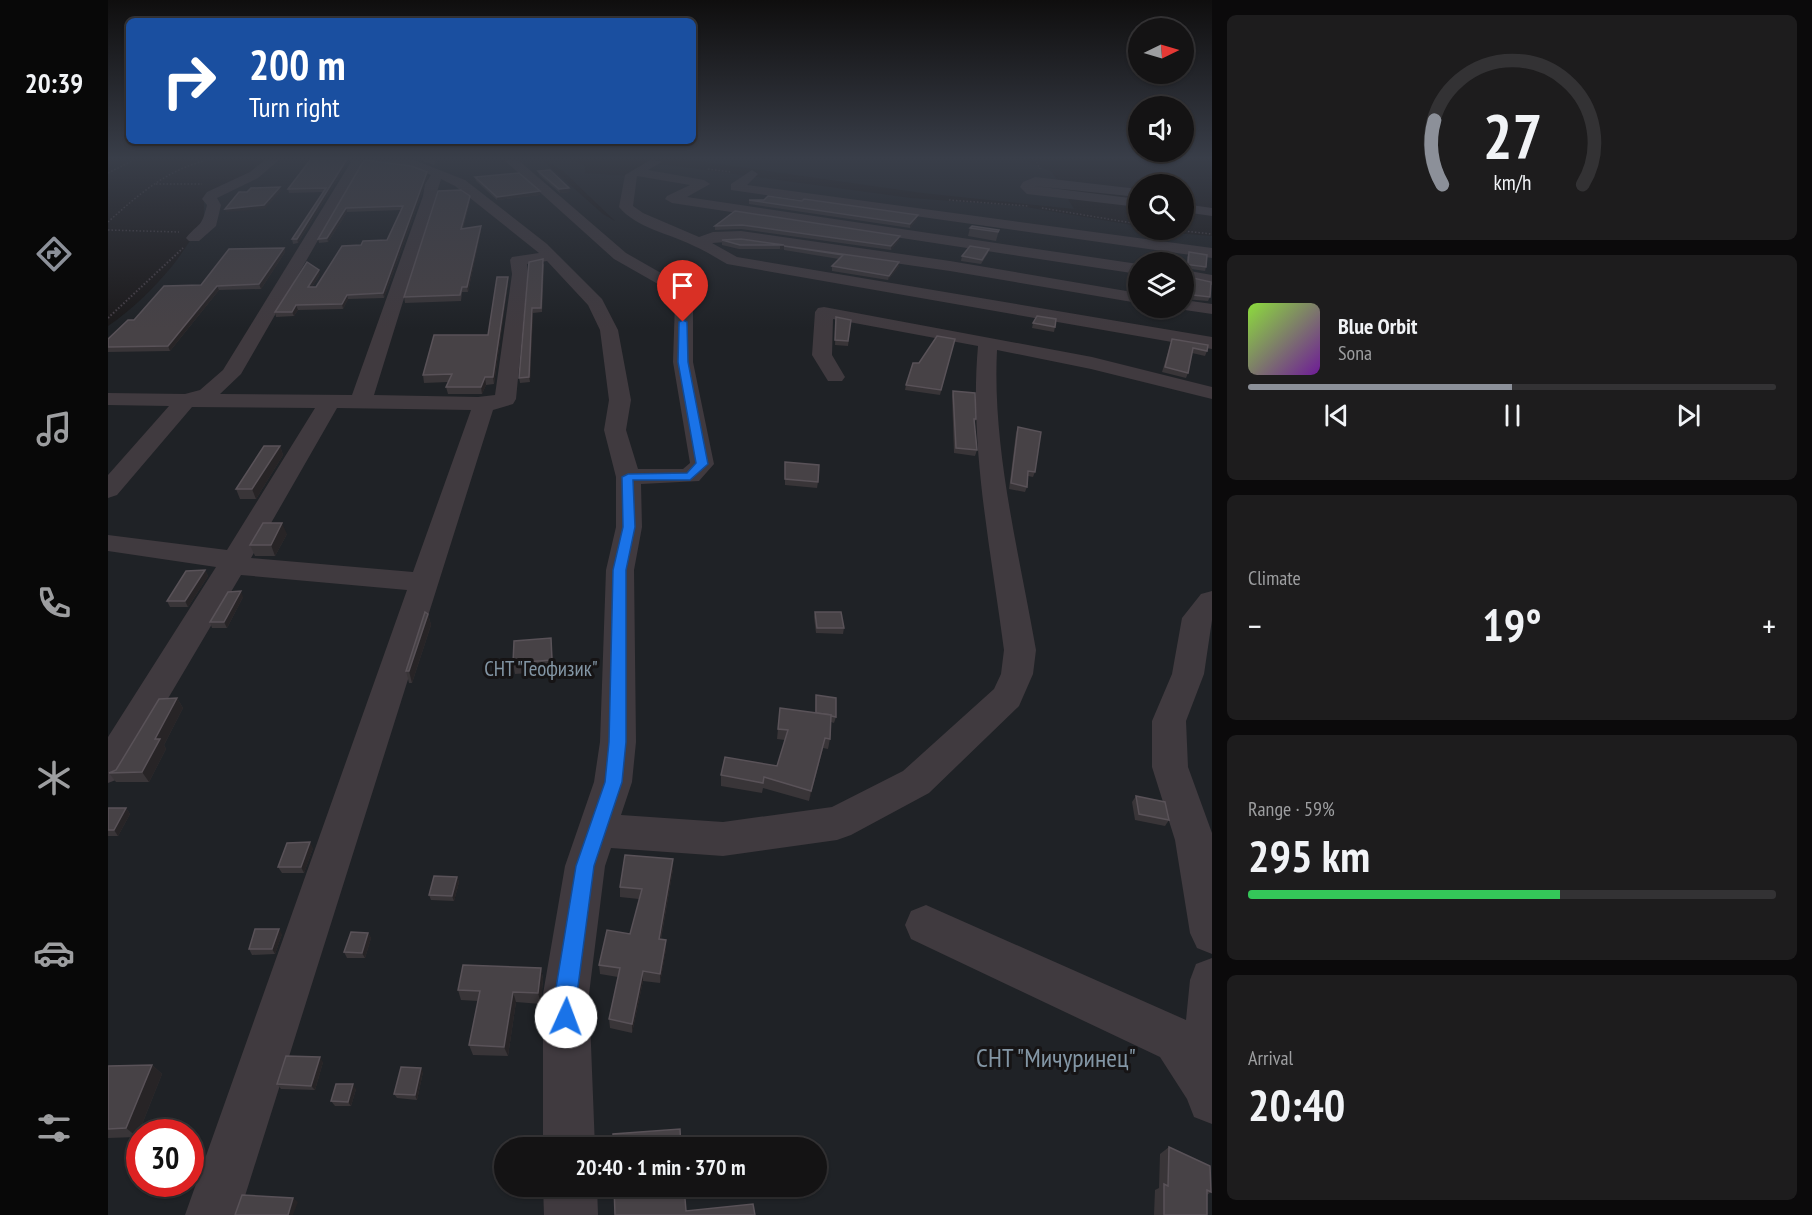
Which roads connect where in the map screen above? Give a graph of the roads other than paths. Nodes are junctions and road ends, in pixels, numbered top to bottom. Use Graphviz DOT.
graph roads {
  1 [pos="211,216"];
  2 [pos="325,216"];
  3 [pos="423,216"];
  4 [pos="501,216"];
  5 [pos="573,216"];
  6 [pos="638,216"];
  7 [pos="784,216"];
  8 [pos="935,216"];
  9 [pos="194,238"];
  10 [pos="699,242"];
  11 [pos="1212,254"];
  12 [pos="551,256"];
  13 [pos="1128,267"];
  14 [pos="1194,277"];
  15 [pos="1212,280"];
  16 [pos="1128,296"];
  17 [pos="1194,306"];
  18 [pos="1212,309"];
  19 [pos="988,342"];
  20 [pos="1212,343"];
  21 [pos="835,377"];
  22 [pos="1212,393"];
  23 [pos="108,399"];
  24 [pos="186,400"];
  25 [pos="361,401"];
  26 [pos="328,402"];
  27 [pos="478,404"];
  28 [pos="628,477"];
  29 [pos="108,490"];
  30 [pos="108,543"];
  31 [pos="232,565"];
  32 [pos="423,582"];
  33 [pos="1212,601"];
  34 [pos="1203,638"];
  35 [pos="108,768"];
  36 [pos="595,830"];
  37 [pos="926,925"];
  38 [pos="1212,933"];
  39 [pos="1212,980"];
  40 [pos="1209,1091"];
  41 [pos="568,1137"];
  42 [pos="570,1197"];
  43 [pos="212,1215"];
  44 [pos="571,1215"];
  1 -- 9 [label="street"];
  2 -- 24 [label="street"];
  3 -- 25 [label="street"];
  4 -- 12 [label="street"];
  5 -- 28 [label="street"];
  6 -- 10 [label="street"];
  7 -- 13 [label="street"];
  8 -- 11 [label="street"];
  10 -- 16 [label="street"];
  10 -- 20 [label="street"];
  12 -- 27 [label="street"];
  12 -- 28 [label="street"];
  14 -- 15 [label="street"];
  17 -- 18 [label="street"];
  19 -- 21 [label="street"];
  19 -- 22 [label="street"];
  19 -- 36 [label="street"];
  23 -- 24 [label="street"];
  24 -- 26 [label="street"];
  24 -- 29 [label="street"];
  25 -- 26 [label="street"];
  25 -- 27 [label="street"];
  26 -- 31 [label="street"];
  27 -- 32 [label="street"];
  28 -- 36 [label="street"];
  30 -- 31 [label="street"];
  31 -- 32 [label="street"];
  31 -- 35 [label="street"];
  32 -- 43 [label="street"];
  33 -- 34 [label="street"];
  34 -- 38 [label="street"];
  36 -- 41 [label="street"];
  37 -- 40 [label="street"];
  39 -- 40 [label="street"];
  42 -- 44 [label="street"];
}
